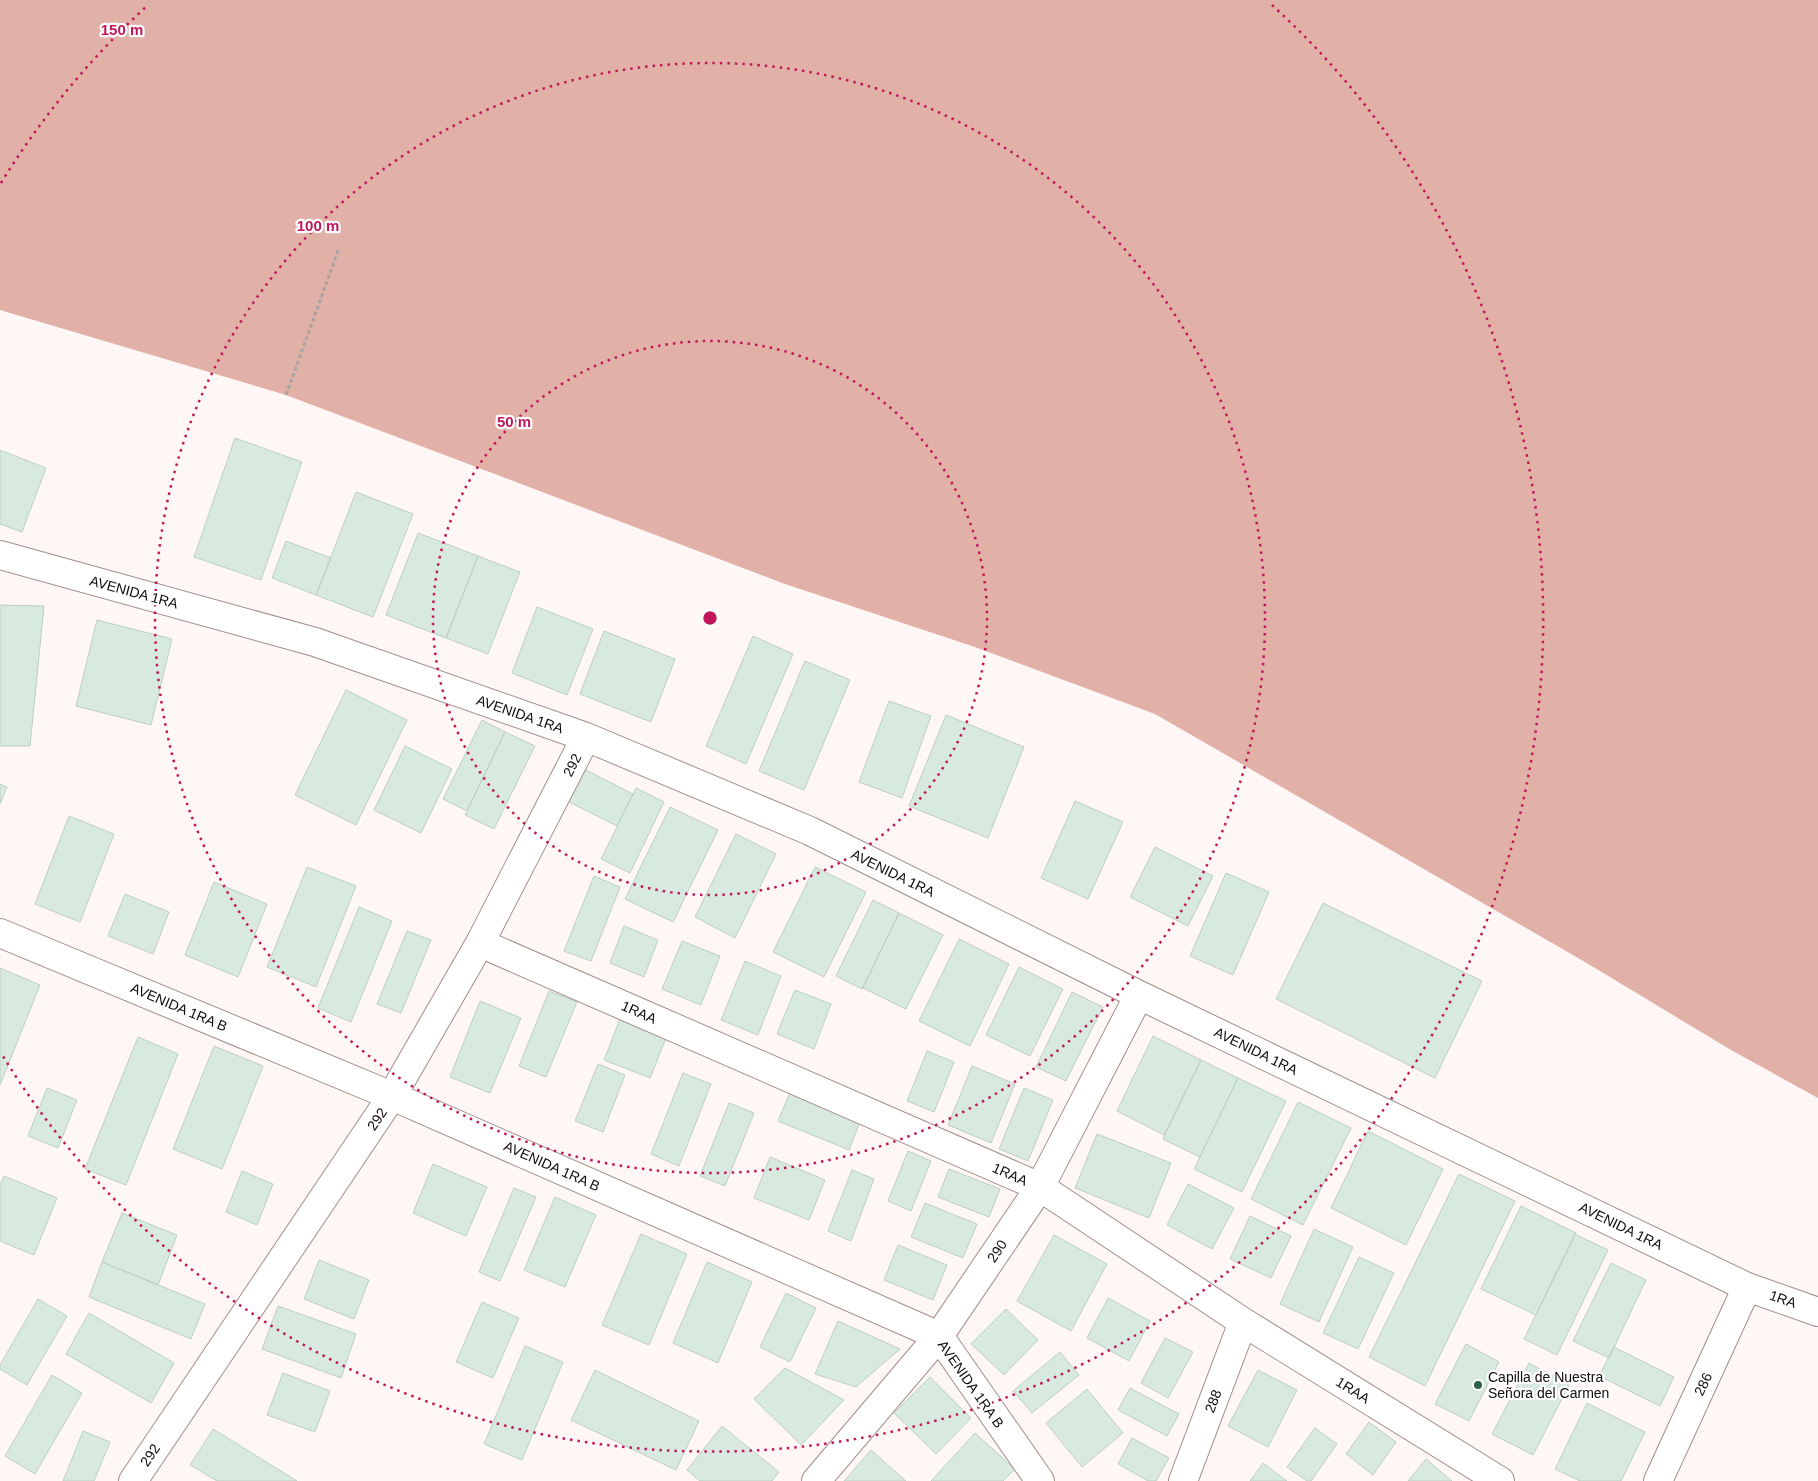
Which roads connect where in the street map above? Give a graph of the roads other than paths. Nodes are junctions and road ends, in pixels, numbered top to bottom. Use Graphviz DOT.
graph roads {
  1 [pos="0,555"];
  2 [pos="586,737"];
  3 [pos="0,933"];
  4 [pos="480,943"];
  5 [pos="1139,995"];
  6 [pos="392,1096"];
  7 [pos="1040,1187"];
  8 [pos="1747,1287"];
  9 [pos="1818,1312"];
  10 [pos="1244,1322"];
  11 [pos="939,1336"];
  12 [pos="133,1481"];
  13 [pos="816,1481"];
  14 [pos="1040,1481"];
  15 [pos="1183,1481"];
  16 [pos="1500,1481"];
  17 [pos="1658,1481"];
  1 -- 2 [label="street, AVENIDA 1RA"];
  2 -- 4 [label="street, 292"];
  2 -- 5 [label="street, AVENIDA 1RA"];
  3 -- 6 [label="street, AVENIDA 1RA B"];
  4 -- 6 [label="street, 292"];
  4 -- 7 [label="street, 1RAA"];
  5 -- 7 [label="street, 290"];
  5 -- 8 [label="street, AVENIDA 1RA"];
  6 -- 11 [label="street, AVENIDA 1RA B"];
  6 -- 12 [label="street, 292"];
  7 -- 10 [label="street, 1RAA"];
  7 -- 11 [label="street, 290"];
  8 -- 9 [label="street, 1RA"];
  8 -- 17 [label="street, 286"];
  10 -- 15 [label="street, 288"];
  10 -- 16 [label="street, 1RAA"];
  11 -- 13 [label="street, 290"];
  11 -- 14 [label="street, AVENIDA 1RA B"];
}
